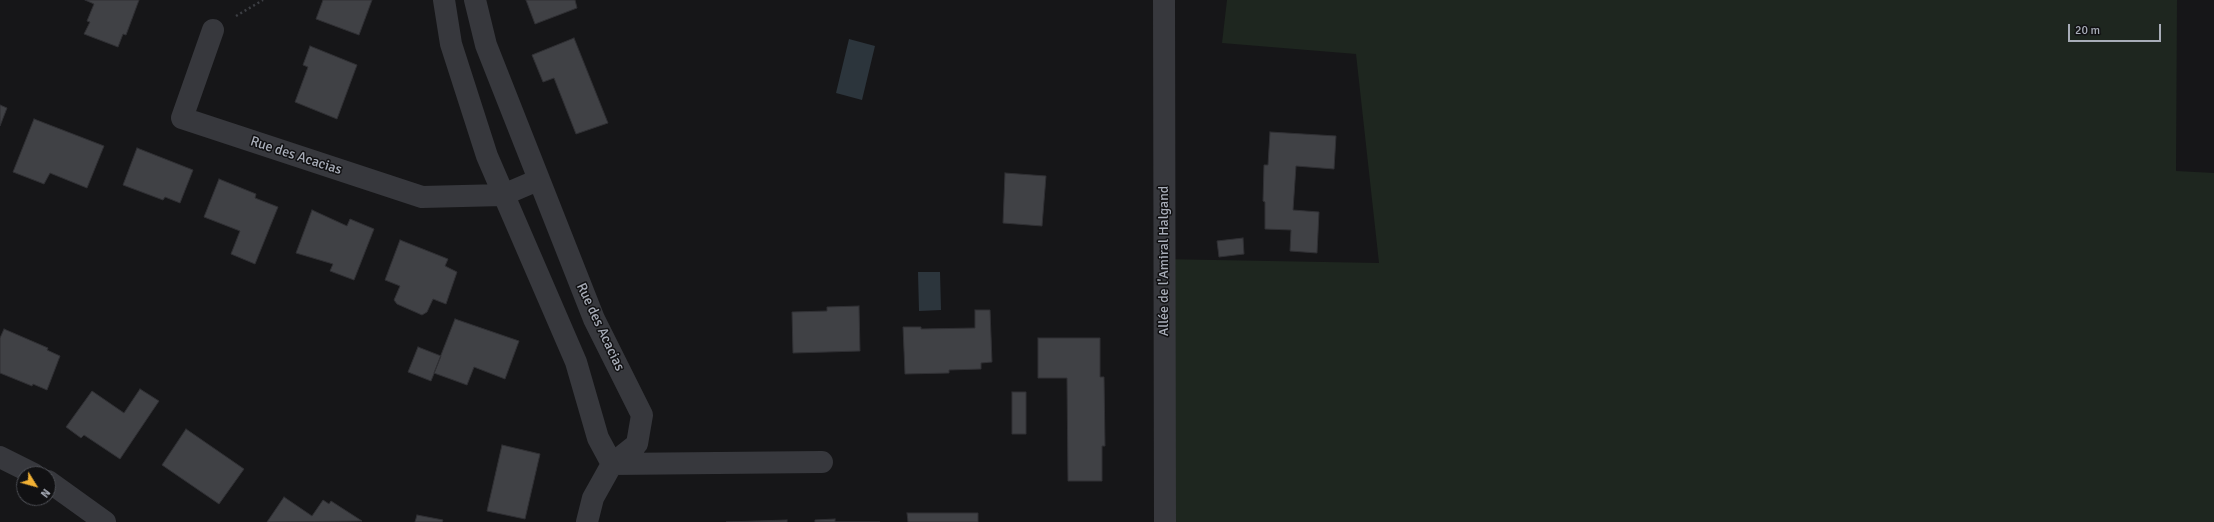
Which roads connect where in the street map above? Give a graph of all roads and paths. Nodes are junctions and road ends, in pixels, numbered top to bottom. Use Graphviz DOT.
graph roads {
  1 [pos="444,0"];
  2 [pos="475,0"];
  3 [pos="1164,0"];
  4 [pos="213,30"];
  5 [pos="538,180"];
  6 [pos="503,195"];
  7 [pos="0,457"];
  8 [pos="822,462"];
  9 [pos="612,464"];
  10 [pos="18,466"];
  11 [pos="56,487"];
  12 [pos="105,522"];
  13 [pos="587,522"];
  14 [pos="1165,522"];
  1 -- 6 [label="street"];
  2 -- 5 [label="street, Rue des Acacias"];
  3 -- 14 [label="street, Allée de l'Amiral Halgand"];
  4 -- 6 [label="street, Rue des Acacias"];
  5 -- 6 [label="street, Rue des Acacias"];
  5 -- 9 [label="street, Rue des Acacias"];
  6 -- 9 [label="street"];
  7 -- 10 [label="street"];
  8 -- 9 [label="street"];
  9 -- 13 [label="street, Rue des Acacias"];
  11 -- 12 [label="street"];
}
